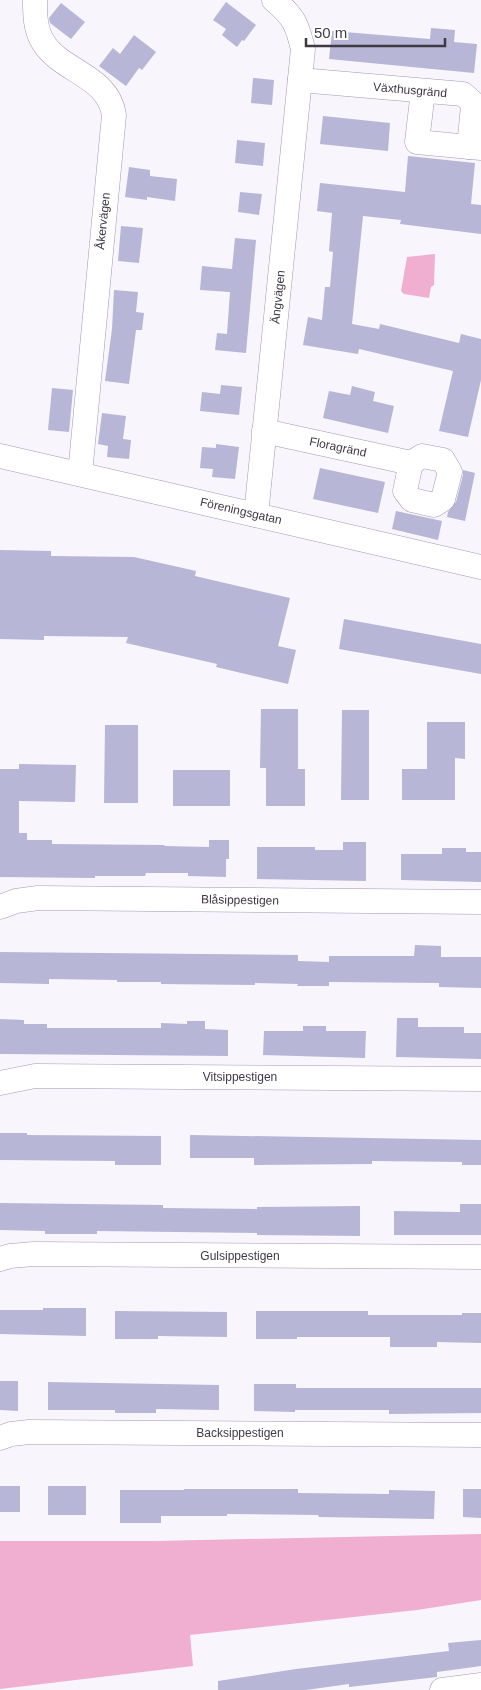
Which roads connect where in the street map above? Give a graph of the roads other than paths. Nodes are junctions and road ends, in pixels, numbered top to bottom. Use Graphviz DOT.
graph roads {
  1 [pos="35,0"];
  2 [pos="274,0"];
  3 [pos="300,80"];
  4 [pos="423,91"];
  5 [pos="475,147"];
  6 [pos="264,431"];
  7 [pos="0,456"];
  8 [pos="411,463"];
  9 [pos="80,474"];
  10 [pos="256,515"];
  11 [pos="481,567"];
  12 [pos="481,902"];
  13 [pos="0,907"];
  14 [pos="481,1079"];
  15 [pos="0,1083"];
  16 [pos="481,1257"];
  17 [pos="0,1259"];
  18 [pos="481,1435"];
  19 [pos="0,1438"];
  20 [pos="481,1685"];
  21 [pos="442,1690"];
  1 -- 9 [label="street, Åkervägen"];
  2 -- 3 [label="street, Ängvägen"];
  3 -- 4 [label="street, Växthusgränd"];
  3 -- 6 [label="street, Ängvägen"];
  4 -- 5 [label="street, Växthusgränd"];
  4 -- 5 [label="street"];
  6 -- 8 [label="street, Floragränd"];
  6 -- 10 [label="street, Ängvägen"];
  7 -- 9 [label="street, Föreningsgatan"];
  9 -- 10 [label="street, Föreningsgatan"];
  10 -- 11 [label="street, Föreningsgatan"];
  12 -- 13 [label="street, Blåsippestigen"];
  14 -- 15 [label="street, Vitsippestigen"];
  16 -- 17 [label="street, Gulsippestigen"];
  18 -- 19 [label="street, Backsippestigen"];
  20 -- 21 [label="street"];
}
